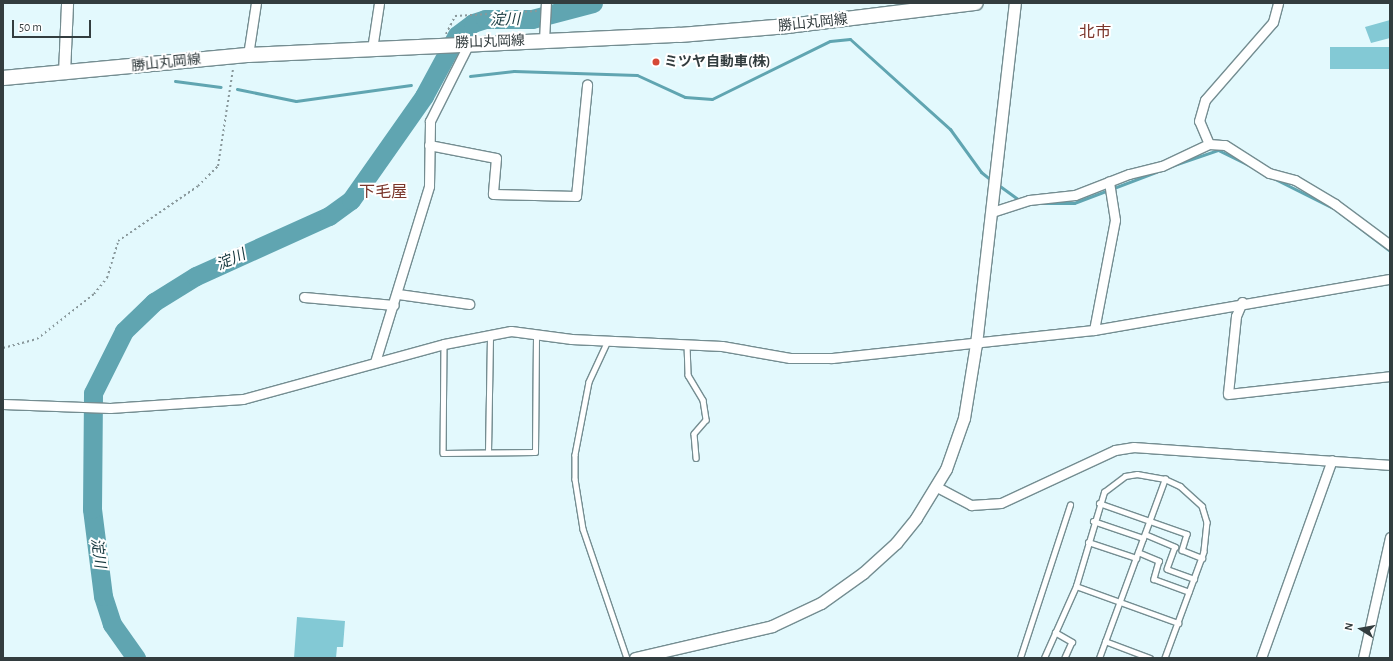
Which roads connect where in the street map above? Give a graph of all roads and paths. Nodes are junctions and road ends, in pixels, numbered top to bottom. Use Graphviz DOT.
graph roads {
  1 [pos="66,3"];
  2 [pos="256,3"];
  3 [pos="379,3"];
  4 [pos="976,3"];
  5 [pos="1015,3"];
  6 [pos="1278,3"];
  7 [pos="546,7"];
  8 [pos="544,36"];
  9 [pos="465,43"];
  10 [pos="441,45"];
  11 [pos="372,49"];
  12 [pos="242,55"];
  13 [pos="64,73"];
  14 [pos="3,78"];
  15 [pos="587,85"];
  16 [pos="1209,144"];
  17 [pos="429,145"];
  18 [pos="1109,181"];
  19 [pos="992,212"];
  20 [pos="1390,244"];
  21 [pos="1390,279"];
  22 [pos="398,294"];
  23 [pos="304,297"];
  24 [pos="1242,302"];
  25 [pos="469,304"];
  26 [pos="394,305"];
  27 [pos="1094,330"];
  28 [pos="536,333"];
  29 [pos="490,334"];
  30 [pos="609,340"];
  31 [pos="687,342"];
  32 [pos="444,344"];
  33 [pos="976,344"];
  34 [pos="3,348"];
  35 [pos="375,362"];
  36 [pos="1390,376"];
  37 [pos="3,404"];
  38 [pos="488,452"];
  39 [pos="696,458"];
  40 [pos="1332,460"];
  41 [pos="1390,465"];
  42 [pos="1165,479"];
  43 [pos="935,486"];
  44 [pos="1099,503"];
  45 [pos="1070,505"];
  46 [pos="1093,521"];
  47 [pos="1150,521"];
  48 [pos="1144,536"];
  49 [pos="1390,537"];
  50 [pos="1088,542"];
  51 [pos="1138,552"];
  52 [pos="1136,558"];
  53 [pos="1202,558"];
  54 [pos="1194,579"];
  55 [pos="1076,586"];
  56 [pos="1189,592"];
  57 [pos="1119,603"];
  58 [pos="1178,623"];
  59 [pos="1055,632"];
  60 [pos="1105,641"];
  61 [pos="627,658"];
  62 [pos="635,658"];
  63 [pos="1020,658"];
  64 [pos="1044,658"];
  65 [pos="1065,658"];
  66 [pos="1099,658"];
  67 [pos="1150,658"];
  68 [pos="1165,658"];
  69 [pos="1261,658"];
  70 [pos="1363,658"];
  1 -- 13 [label="street"];
  2 -- 12 [label="street"];
  3 -- 11 [label="street"];
  4 -- 8 [label="main road, 勝山丸岡線"];
  5 -- 19 [label="street"];
  6 -- 16 [label="street"];
  7 -- 8 [label="street"];
  7 -- 10 [label="path"];
  8 -- 9 [label="main road, 勝山丸岡線"];
  9 -- 10 [label="main road, 勝山丸岡線"];
  9 -- 17 [label="street"];
  10 -- 11 [label="main road, 勝山丸岡線"];
  11 -- 12 [label="main road, 勝山丸岡線"];
  12 -- 13 [label="main road, 勝山丸岡線"];
  12 -- 34 [label="path"];
  13 -- 14 [label="main road, 勝山丸岡線"];
  15 -- 17 [label="street"];
  16 -- 18 [label="street"];
  16 -- 20 [label="street"];
  17 -- 22 [label="street"];
  18 -- 19 [label="street"];
  18 -- 27 [label="street"];
  19 -- 33 [label="street"];
  21 -- 24 [label="street"];
  22 -- 25 [label="street"];
  22 -- 26 [label="street"];
  23 -- 26 [label="street"];
  24 -- 27 [label="street"];
  24 -- 36 [label="street"];
  26 -- 35 [label="street"];
  27 -- 33 [label="street"];
  28 -- 29 [label="street"];
  28 -- 30 [label="street"];
  28 -- 38 [label="lane"];
  29 -- 32 [label="street"];
  29 -- 38 [label="lane"];
  30 -- 31 [label="street"];
  30 -- 61 [label="lane"];
  31 -- 33 [label="street"];
  31 -- 39 [label="lane"];
  32 -- 35 [label="street"];
  32 -- 38 [label="lane"];
  33 -- 43 [label="street"];
  35 -- 37 [label="street"];
  40 -- 41 [label="street"];
  40 -- 43 [label="street"];
  40 -- 69 [label="street"];
  42 -- 44 [label="lane"];
  42 -- 47 [label="lane"];
  42 -- 53 [label="lane"];
  43 -- 62 [label="street"];
  44 -- 46 [label="lane"];
  44 -- 47 [label="lane"];
  45 -- 63 [label="lane"];
  46 -- 48 [label="lane"];
  46 -- 50 [label="lane"];
  47 -- 48 [label="lane"];
  47 -- 53 [label="lane"];
  48 -- 51 [label="lane"];
  48 -- 54 [label="lane"];
  49 -- 70 [label="street"];
  50 -- 52 [label="lane"];
  50 -- 55 [label="lane"];
  51 -- 52 [label="lane"];
  51 -- 56 [label="lane"];
  52 -- 57 [label="lane"];
  53 -- 54 [label="lane"];
  54 -- 56 [label="lane"];
  55 -- 57 [label="lane"];
  55 -- 59 [label="lane"];
  56 -- 58 [label="lane"];
  57 -- 58 [label="lane"];
  57 -- 60 [label="lane"];
  58 -- 68 [label="lane"];
  59 -- 64 [label="lane"];
  59 -- 65 [label="lane"];
  60 -- 66 [label="lane"];
  60 -- 67 [label="lane"];
}
